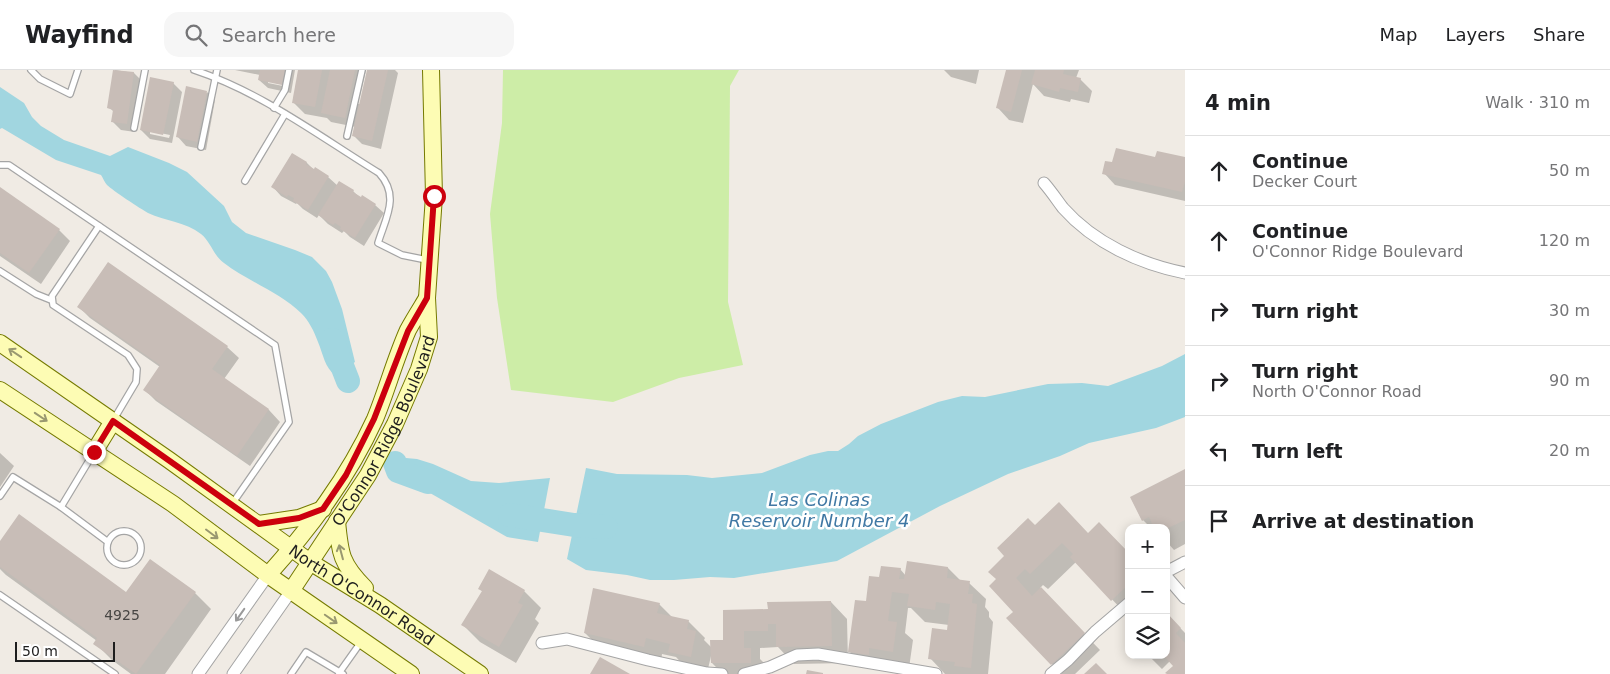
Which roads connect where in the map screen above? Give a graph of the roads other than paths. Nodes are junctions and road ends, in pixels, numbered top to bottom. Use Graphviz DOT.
graph roads {
  1 [pos="31,70"];
  2 [pos="78,70"];
  3 [pos="145,70"];
  4 [pos="194,70"];
  5 [pos="217,70"];
  6 [pos="289,70"];
  7 [pos="362,70"];
  8 [pos="432,70"];
  9 [pos="216,77"];
  10 [pos="274,108"];
  11 [pos="284,114"];
  12 [pos="134,128"];
  13 [pos="347,136"];
  14 [pos="201,147"];
  15 [pos="0,165"];
  16 [pos="245,181"];
  17 [pos="1044,183"];
  18 [pos="99,226"];
  19 [pos="429,261"];
  20 [pos="0,271"];
  21 [pos="1185,273"];
  22 [pos="427,298"];
  23 [pos="51,300"];
  24 [pos="0,343"];
  25 [pos="0,390"];
  26 [pos="113,421"];
  27 [pos="94,452"];
  28 [pos="0,496"];
  29 [pos="231,504"];
  30 [pos="61,507"];
  31 [pos="323,509"];
  32 [pos="337,522"];
  33 [pos="259,524"];
  34 [pos="108,542"];
  35 [pos="292,548"];
  36 [pos="310,562"];
  37 [pos="1185,562"];
  38 [pos="1170,571"];
  39 [pos="268,575"];
  40 [pos="1170,579"];
  41 [pos="291,591"];
  42 [pos="0,595"];
  43 [pos="1185,598"];
  44 [pos="380,605"];
  45 [pos="1125,607"];
  46 [pos="362,640"];
  47 [pos="542,643"];
  48 [pos="341,673"];
  49 [pos="115,674"];
  50 [pos="198,674"];
  51 [pos="233,674"];
  52 [pos="291,674"];
  53 [pos="411,674"];
  54 [pos="480,674"];
  55 [pos="722,674"];
  56 [pos="744,674"];
  57 [pos="936,674"];
  58 [pos="1051,674"];
  1 -- 2 [label="lane"];
  3 -- 12 [label="lane"];
  4 -- 9 [label="lane"];
  5 -- 9 [label="lane"];
  6 -- 10 [label="lane"];
  7 -- 13 [label="lane"];
  8 -- 19 [label="main road"];
  9 -- 10 [label="lane"];
  9 -- 14 [label="lane"];
  10 -- 11 [label="lane"];
  11 -- 16 [label="lane"];
  11 -- 19 [label="lane"];
  15 -- 18 [label="lane"];
  17 -- 21 [label="street"];
  18 -- 23 [label="lane"];
  18 -- 29 [label="lane"];
  19 -- 22 [label="main road"];
  20 -- 23 [label="lane"];
  22 -- 31 [label="main road, O'Connor Ridge Boulevard"];
  22 -- 32 [label="main road, O'Connor Ridge Boulevard"];
  23 -- 26 [label="lane"];
  26 -- 24 [label="main road, North O'Connor Road, one-way"];
  25 -- 27 [label="main road, one-way"];
  26 -- 27 [label="main road"];
  26 -- 29 [label="main road, North O'Connor Road"];
  27 -- 30 [label="lane"];
  27 -- 39 [label="main road, one-way"];
  28 -- 30 [label="lane"];
  29 -- 33 [label="main road, North O'Connor Road"];
  30 -- 34 [label="lane"];
  31 -- 33 [label="main road"];
  31 -- 35 [label="main road, O'Connor Ridge Boulevard"];
  32 -- 36 [label="main road, O'Connor Ridge Boulevard"];
  44 -- 32 [label="main road, one-way"];
  33 -- 35 [label="main road, North O'Connor Road"];
  34 -- 34 [label="lane"];
  35 -- 36 [label="main road, North O'Connor Road"];
  35 -- 39 [label="main road, O'Connor Ridge Boulevard"];
  36 -- 41 [label="main road, O'Connor Ridge Boulevard"];
  36 -- 44 [label="main road, North O'Connor Road"];
  37 -- 38 [label="street"];
  39 -- 41 [label="main road"];
  39 -- 50 [label="street, O'Connor Ridge Boulevard, one-way"];
  40 -- 43 [label="street"];
  41 -- 46 [label="main road, one-way"];
  41 -- 51 [label="street, O'Connor Ridge Boulevard"];
  42 -- 49 [label="lane"];
  44 -- 54 [label="main road, North O'Connor Road"];
  45 -- 58 [label="street"];
  46 -- 48 [label="lane"];
  46 -- 53 [label="main road"];
  47 -- 55 [label="street"];
  48 -- 52 [label="lane"];
  56 -- 57 [label="street"];
}
